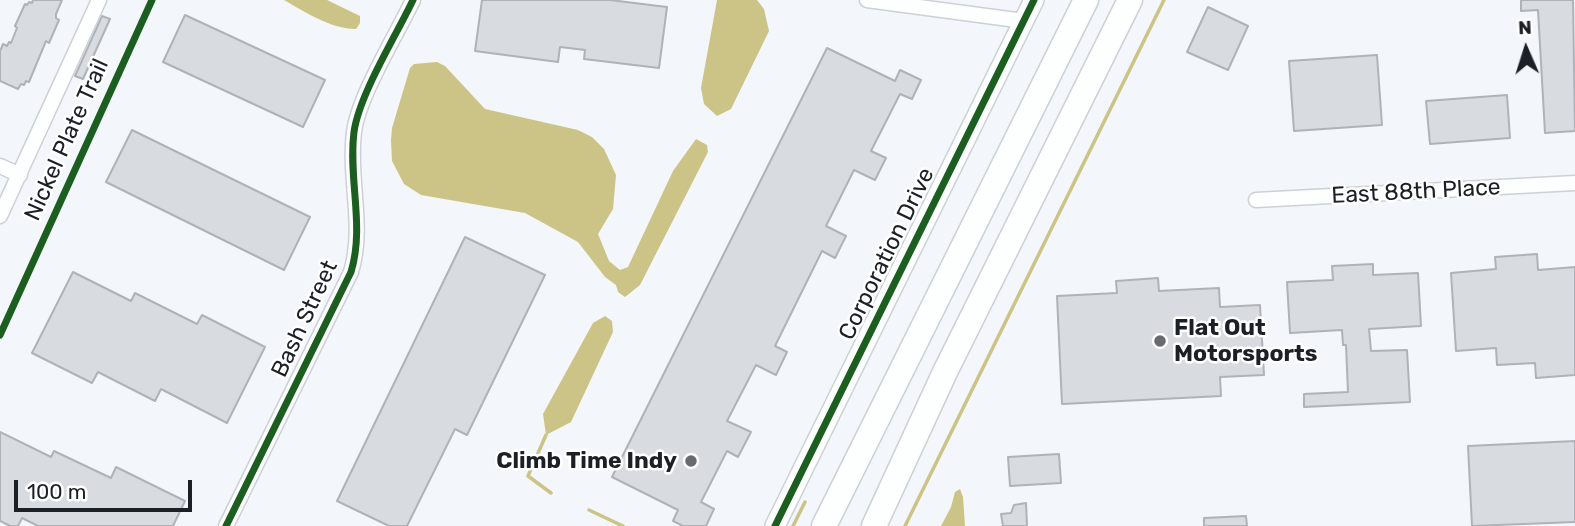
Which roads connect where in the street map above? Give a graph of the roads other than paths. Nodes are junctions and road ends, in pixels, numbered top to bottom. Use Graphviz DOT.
graph roads {
  1 [pos="99,0"];
  2 [pos="413,0"];
  3 [pos="867,0"];
  4 [pos="1034,0"];
  5 [pos="1086,0"];
  6 [pos="1130,0"];
  7 [pos="1024,21"];
  8 [pos="0,166"];
  9 [pos="20,175"];
  10 [pos="1575,183"];
  11 [pos="1256,200"];
  12 [pos="0,216"];
  13 [pos="945,372"];
  14 [pos="226,526"];
  15 [pos="775,526"];
  16 [pos="824,526"];
  17 [pos="856,526"];
  18 [pos="874,526"];
  1 -- 9 [label="street"];
  2 -- 14 [label="street, Bash Street"];
  3 -- 7 [label="street"];
  4 -- 7 [label="street, Corporation Drive"];
  5 -- 16 [label="highway"];
  6 -- 13 [label="highway"];
  7 -- 15 [label="street, Corporation Drive"];
  8 -- 9 [label="street"];
  9 -- 12 [label="street"];
  10 -- 11 [label="street, East 88th Place"];
  13 -- 17 [label="highway"];
  13 -- 18 [label="highway"];
}
